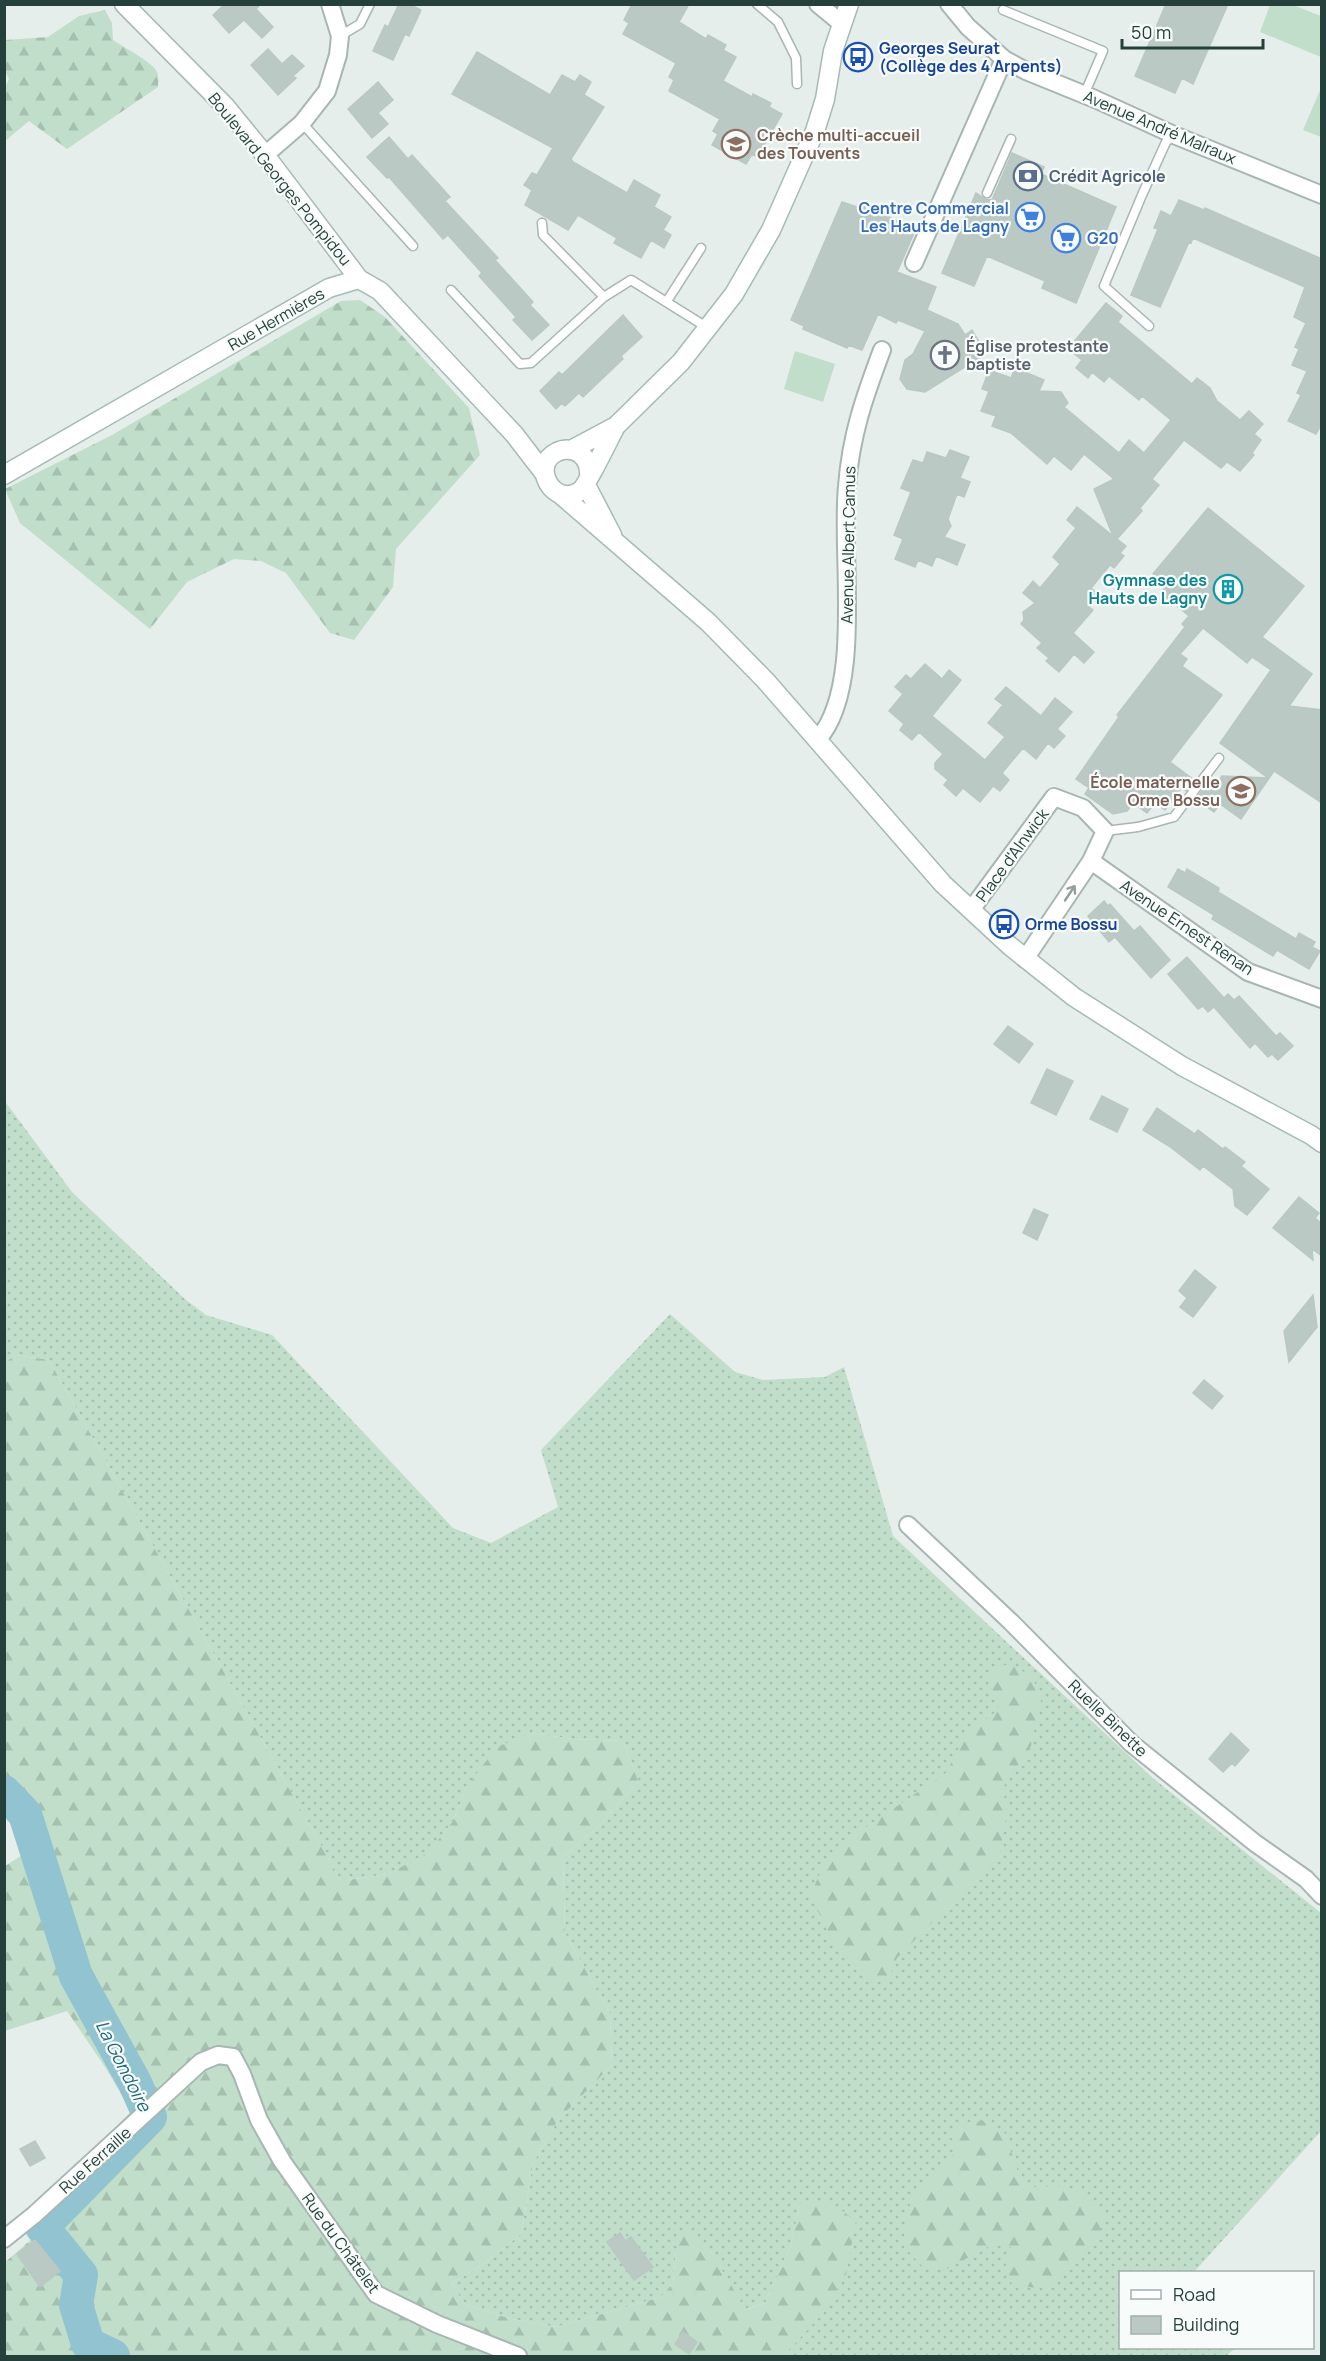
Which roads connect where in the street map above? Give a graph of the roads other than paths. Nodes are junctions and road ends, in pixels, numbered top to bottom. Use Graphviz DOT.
graph roads {
  1 [pos="124,4"];
  2 [pos="330,4"];
  3 [pos="370,4"];
  4 [pos="756,4"];
  5 [pos="818,4"];
  6 [pos="849,4"];
  7 [pos="949,4"];
  8 [pos="1003,10"];
  9 [pos="841,22"];
  10 [pos="340,36"];
  11 [pos="1004,59"];
  12 [pos="797,84"];
  13 [pos="1084,95"];
  14 [pos="302,123"];
  15 [pos="1174,135"];
  16 [pos="1011,139"];
  17 [pos="265,155"];
  18 [pos="987,192"];
  19 [pos="1322,195"];
  20 [pos="542,223"];
  21 [pos="413,246"];
  22 [pos="700,248"];
  23 [pos="914,263"];
  24 [pos="359,279"];
  25 [pos="451,290"];
  26 [pos="604,297"];
  27 [pos="667,301"];
  28 [pos="1149,326"];
  29 [pos="708,328"];
  30 [pos="882,350"];
  31 [pos="616,426"];
  32 [pos="514,434"];
  33 [pos="565,450"];
  34 [pos="544,473"];
  35 [pos="4,475"];
  36 [pos="588,479"];
  37 [pos="560,494"];
  38 [pos="617,545"];
  39 [pos="818,739"];
  40 [pos="1219,758"];
  41 [pos="1105,831"];
  42 [pos="1091,861"];
  43 [pos="970,910"];
  44 [pos="1025,959"];
  45 [pos="1322,999"];
  46 [pos="1322,1143"];
  47 [pos="908,1524"];
  48 [pos="1322,1896"];
  49 [pos="233,2057"];
  50 [pos="4,2239"];
  51 [pos="518,2356"];
  1 -- 17 [label="main road, Boulevard Georges Pompidou"];
  2 -- 10 [label="street"];
  3 -- 10 [label="lane"];
  4 -- 12 [label="lane"];
  5 -- 9 [label="street"];
  6 -- 9 [label="main road"];
  7 -- 11 [label="street, Avenue André Malraux"];
  8 -- 13 [label="lane"];
  9 -- 29 [label="main road"];
  10 -- 14 [label="street"];
  11 -- 13 [label="street, Avenue André Malraux"];
  11 -- 23 [label="street"];
  13 -- 15 [label="street, Avenue André Malraux"];
  14 -- 17 [label="street"];
  14 -- 21 [label="lane"];
  15 -- 19 [label="street, Avenue André Malraux"];
  15 -- 28 [label="lane"];
  16 -- 18 [label="lane"];
  17 -- 24 [label="main road, Boulevard Georges Pompidou"];
  20 -- 26 [label="lane"];
  22 -- 27 [label="lane"];
  24 -- 32 [label="main road"];
  24 -- 35 [label="main road, Rue Hermières"];
  25 -- 26 [label="lane"];
  26 -- 27 [label="lane"];
  27 -- 29 [label="lane"];
  29 -- 31 [label="main road"];
  30 -- 39 [label="street, Avenue Albert Camus"];
  31 -- 33 [label="main road"];
  31 -- 36 [label="main road"];
  32 -- 33 [label="main road"];
  32 -- 34 [label="main road"];
  33 -- 34 [label="main road"];
  33 -- 36 [label="main road"];
  34 -- 37 [label="main road"];
  36 -- 37 [label="main road"];
  36 -- 38 [label="main road"];
  37 -- 38 [label="main road"];
  38 -- 39 [label="main road"];
  39 -- 43 [label="main road"];
  40 -- 41 [label="lane"];
  41 -- 42 [label="street"];
  41 -- 43 [label="street, Place d'Alnwick"];
  44 -- 42 [label="street, one-way"];
  42 -- 45 [label="street, Avenue Ernest Renan"];
  43 -- 44 [label="main road"];
  44 -- 46 [label="main road"];
  47 -- 48 [label="street, Ruelle Binette"];
  49 -- 50 [label="street, Rue Ferraille"];
  49 -- 51 [label="street, Rue du Châtelet"];
}
